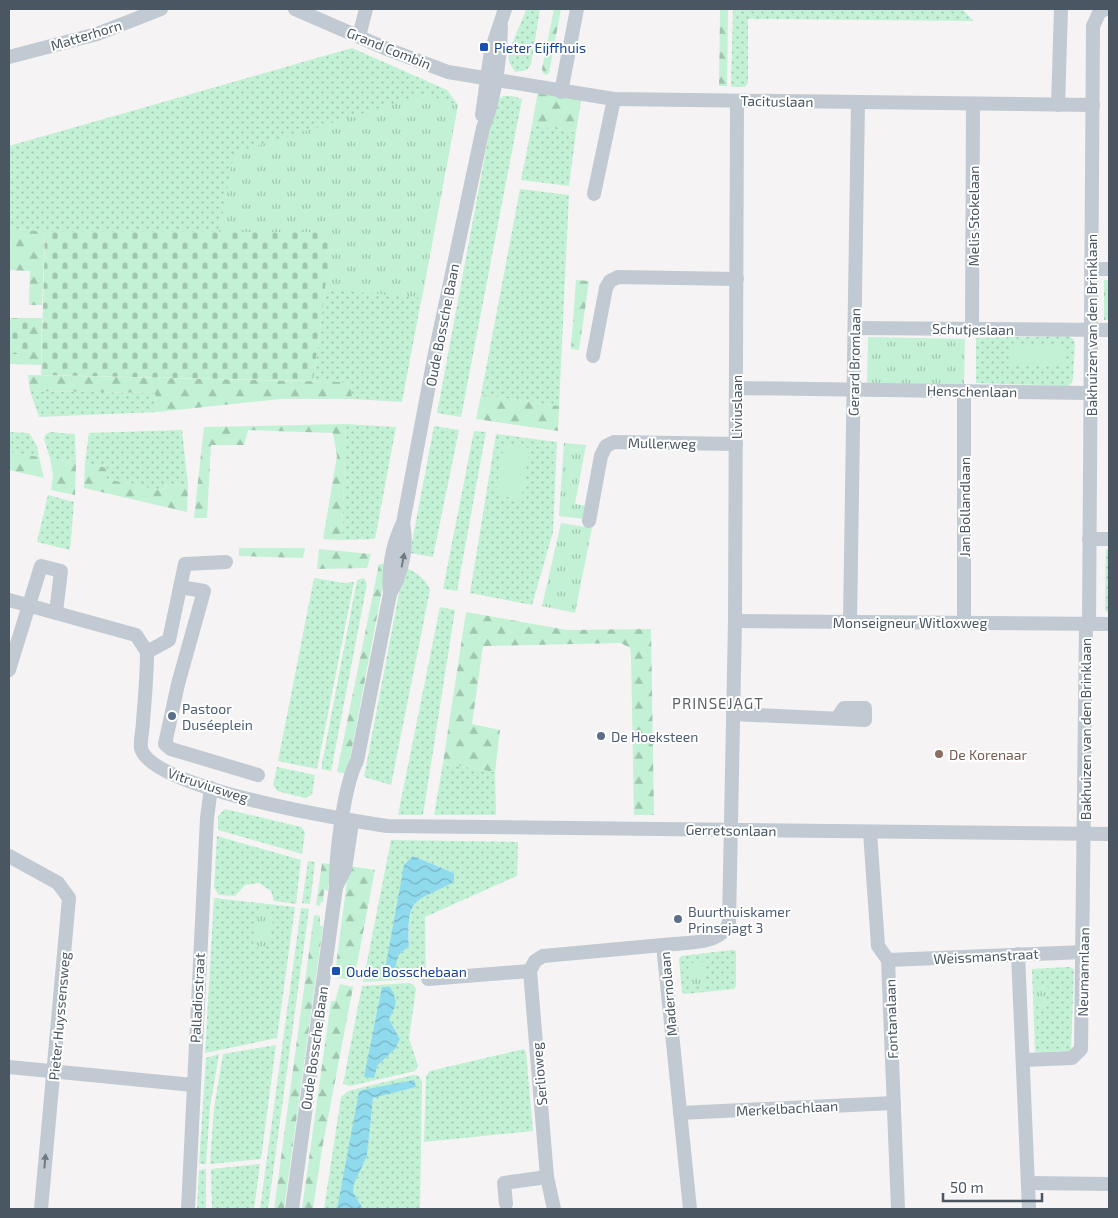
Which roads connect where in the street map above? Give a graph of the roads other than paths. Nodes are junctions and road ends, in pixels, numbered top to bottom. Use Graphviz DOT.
graph roads {
  1 [pos="161,9"];
  2 [pos="295,9"];
  3 [pos="366,9"];
  4 [pos="505,9"];
  5 [pos="577,9"];
  6 [pos="1061,9"];
  7 [pos="1105,9"];
  8 [pos="359,36"];
  9 [pos="9,57"];
  10 [pos="491,80"];
  11 [pos="561,92"];
  12 [pos="614,99"];
  13 [pos="737,101"];
  14 [pos="858,102"];
  15 [pos="973,104"];
  16 [pos="1058,105"];
  17 [pos="1093,105"];
  18 [pos="594,194"];
  19 [pos="1092,269"];
  20 [pos="1109,269"];
  21 [pos="737,279"];
  22 [pos="855,328"];
  23 [pos="972,329"];
  24 [pos="1091,330"];
  25 [pos="1109,330"];
  26 [pos="593,356"];
  27 [pos="736,388"];
  28 [pos="854,389"];
  29 [pos="964,391"];
  30 [pos="1090,392"];
  31 [pos="736,444"];
  32 [pos="589,521"];
  33 [pos="1090,539"];
  34 [pos="1109,539"];
  35 [pos="226,562"];
  36 [pos="180,586"];
  37 [pos="9,600"];
  38 [pos="27,605"];
  39 [pos="56,612"];
  40 [pos="735,621"];
  41 [pos="850,622"];
  42 [pos="964,623"];
  43 [pos="1087,624"];
  44 [pos="1109,624"];
  45 [pos="147,652"];
  46 [pos="9,670"];
  47 [pos="733,714"];
  48 [pos="838,718"];
  49 [pos="258,775"];
  50 [pos="212,788"];
  51 [pos="348,820"];
  52 [pos="730,829"];
  53 [pos="870,832"];
  54 [pos="1084,833"];
  55 [pos="1109,834"];
  56 [pos="9,856"];
  57 [pos="663,945"];
  58 [pos="1084,952"];
  59 [pos="1018,954"];
  60 [pos="888,960"];
  61 [pos="530,971"];
  62 [pos="428,979"];
  63 [pos="1023,1060"];
  64 [pos="9,1067"];
  65 [pos="54,1071"];
  66 [pos="193,1085"];
  67 [pos="894,1103"];
  68 [pos="680,1113"];
  69 [pos="547,1177"];
  70 [pos="1028,1183"];
  71 [pos="1109,1184"];
  72 [pos="506,1204"];
  73 [pos="553,1207"];
  74 [pos="41,1209"];
  75 [pos="188,1209"];
  76 [pos="292,1209"];
  77 [pos="690,1209"];
  78 [pos="898,1209"];
  79 [pos="1029,1209"];
  1 -- 9 [label="street, Matterhorn"];
  2 -- 8 [label="street, Grand Combin"];
  3 -- 8 [label="street"];
  4 -- 10 [label="street, Oude Bossche Baan"];
  5 -- 11 [label="street"];
  6 -- 16 [label="street"];
  7 -- 17 [label="street, Bakhuizen van den Brinklaan"];
  8 -- 10 [label="street, Grand Combin"];
  10 -- 11 [label="street, Tacituslaan"];
  10 -- 51 [label="street, Oude Bossche Baan"];
  11 -- 12 [label="street, Tacituslaan"];
  12 -- 13 [label="street, Tacituslaan"];
  12 -- 18 [label="street"];
  13 -- 14 [label="street, Tacituslaan"];
  13 -- 21 [label="street, Liviuslaan"];
  14 -- 15 [label="street, Tacituslaan"];
  14 -- 22 [label="street, Gerard Bromlaan"];
  15 -- 16 [label="street, Tacituslaan"];
  15 -- 23 [label="street, Melis Stokelaan"];
  16 -- 17 [label="street, Tacituslaan"];
  17 -- 19 [label="street, Bakhuizen van den Brinklaan"];
  19 -- 20 [label="street"];
  19 -- 24 [label="street, Bakhuizen van den Brinklaan"];
  21 -- 26 [label="street"];
  21 -- 27 [label="street, Liviuslaan"];
  22 -- 23 [label="street, Schutjeslaan"];
  22 -- 28 [label="street, Gerard Bromlaan"];
  23 -- 24 [label="street, Schutjeslaan"];
  24 -- 25 [label="street, Schutjeslaan"];
  24 -- 30 [label="street, Bakhuizen van den Brinklaan"];
  27 -- 28 [label="street, Henschenlaan"];
  27 -- 31 [label="street, Liviuslaan"];
  28 -- 29 [label="street, Henschenlaan"];
  28 -- 41 [label="street, Gerard Bromlaan"];
  29 -- 30 [label="street, Henschenlaan"];
  29 -- 42 [label="street, Jan Bollandlaan"];
  30 -- 33 [label="street, Bakhuizen van den Brinklaan"];
  31 -- 32 [label="street, Mullerweg"];
  31 -- 40 [label="street, Liviuslaan"];
  33 -- 34 [label="street"];
  33 -- 43 [label="street, Bakhuizen van den Brinklaan"];
  35 -- 36 [label="street"];
  36 -- 45 [label="street"];
  36 -- 49 [label="street"];
  37 -- 38 [label="street"];
  38 -- 39 [label="street"];
  38 -- 39 [label="street"];
  38 -- 46 [label="street"];
  39 -- 45 [label="street"];
  40 -- 41 [label="street, Monseigneur Witloxweg"];
  40 -- 47 [label="street, Liviuslaan"];
  41 -- 42 [label="street, Monseigneur Witloxweg"];
  42 -- 43 [label="street, Monseigneur Witloxweg"];
  43 -- 44 [label="street, Monseigneur Witloxweg"];
  43 -- 54 [label="street, Bakhuizen van den Brinklaan"];
  45 -- 50 [label="street, Vitruviusweg"];
  47 -- 48 [label="street"];
  47 -- 52 [label="street, Liviuslaan"];
  50 -- 51 [label="street, Vitruviusweg"];
  50 -- 66 [label="street, Palladiostraat"];
  51 -- 52 [label="street, Gerretsonlaan"];
  51 -- 76 [label="street, Oude Bossche Baan"];
  52 -- 53 [label="street, Gerretsonlaan"];
  52 -- 57 [label="street, Madernolaan"];
  53 -- 54 [label="street, Gerretsonlaan"];
  53 -- 60 [label="street, Fontanalaan"];
  54 -- 55 [label="street, Gerretsonlaan"];
  54 -- 58 [label="street, Neumannlaan"];
  56 -- 65 [label="street, Pieter Huyssensweg"];
  57 -- 61 [label="street"];
  57 -- 68 [label="street, Madernolaan"];
  58 -- 59 [label="street, Weissmanstraat"];
  58 -- 63 [label="street, Neumannlaan"];
  59 -- 60 [label="street, Weissmanstraat"];
  59 -- 63 [label="street"];
  60 -- 67 [label="street, Fontanalaan"];
  61 -- 62 [label="street"];
  61 -- 69 [label="street, Serlioweg"];
  63 -- 70 [label="street"];
  64 -- 65 [label="street"];
  65 -- 66 [label="street"];
  74 -- 65 [label="street, Pieter Huyssensweg, one-way"];
  66 -- 75 [label="street, Palladiostraat"];
  67 -- 68 [label="street, Merkelbachlaan"];
  67 -- 78 [label="street, Fontanalaan"];
  68 -- 77 [label="street, Madernolaan"];
  69 -- 72 [label="street"];
  69 -- 73 [label="street, Serlioweg"];
  70 -- 71 [label="street"];
  70 -- 79 [label="street"];
}
